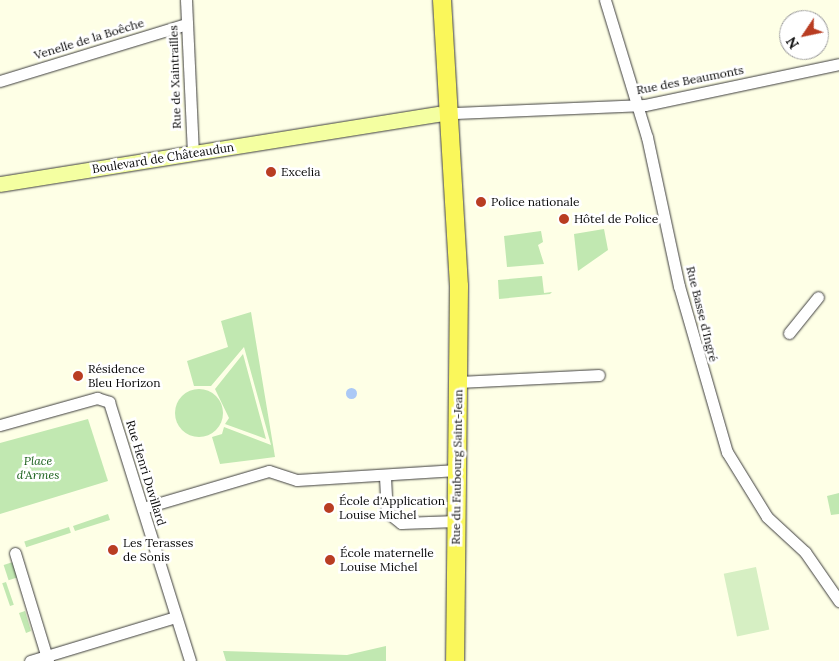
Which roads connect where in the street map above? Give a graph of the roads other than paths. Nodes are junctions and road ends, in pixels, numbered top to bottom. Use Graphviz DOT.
graph roads {
  1 [pos="186,0"];
  2 [pos="605,0"];
  3 [pos="442,3"];
  4 [pos="187,24"];
  5 [pos="839,64"];
  6 [pos="0,81"];
  7 [pos="636,105"];
  8 [pos="447,117"];
  9 [pos="193,154"];
  10 [pos="0,184"];
  11 [pos="458,273"];
  12 [pos="818,297"];
  13 [pos="789,333"];
  14 [pos="599,374"];
  15 [pos="459,382"];
  16 [pos="0,425"];
  17 [pos="457,470"];
  18 [pos="385,477"];
  19 [pos="143,508"];
  20 [pos="456,523"];
  21 [pos="15,553"];
  22 [pos="839,601"];
  23 [pos="176,617"];
  24 [pos="47,659"];
  25 [pos="30,661"];
  26 [pos="190,661"];
  27 [pos="455,661"];
  1 -- 4 [label="street, Rue de Xaintrailles"];
  2 -- 7 [label="street, Rue Basse d'Ingré"];
  3 -- 8 [label="main road, Rue du Faubourg Saint-Jean"];
  4 -- 6 [label="street, Venelle de la Boêche"];
  4 -- 9 [label="street, Rue de Xaintrailles"];
  5 -- 7 [label="street, Rue des Beaumonts"];
  7 -- 8 [label="street, Rue des Beaumonts"];
  7 -- 22 [label="street, Rue Basse d'Ingré"];
  8 -- 9 [label="main road, Boulevard de Châteaudun"];
  8 -- 11 [label="main road, Rue du Faubourg Saint-Jean"];
  8 -- 11 [label="main road, Rue du Faubourg Saint-Jean"];
  9 -- 10 [label="main road, Boulevard de Châteaudun"];
  11 -- 15 [label="main road, Rue du Faubourg Saint-Jean"];
  12 -- 13 [label="street"];
  14 -- 15 [label="street"];
  15 -- 17 [label="main road, Rue du Faubourg Saint-Jean"];
  16 -- 19 [label="street, Rue Henri Duvillard"];
  17 -- 18 [label="street"];
  17 -- 20 [label="main road, Rue du Faubourg Saint-Jean"];
  18 -- 19 [label="street"];
  18 -- 20 [label="street"];
  19 -- 23 [label="street, Rue Henri Duvillard"];
  20 -- 27 [label="main road, Rue du Faubourg Saint-Jean"];
  21 -- 24 [label="street"];
  23 -- 24 [label="street"];
  23 -- 26 [label="street, Rue Henri Duvillard"];
  24 -- 25 [label="street"];
}
